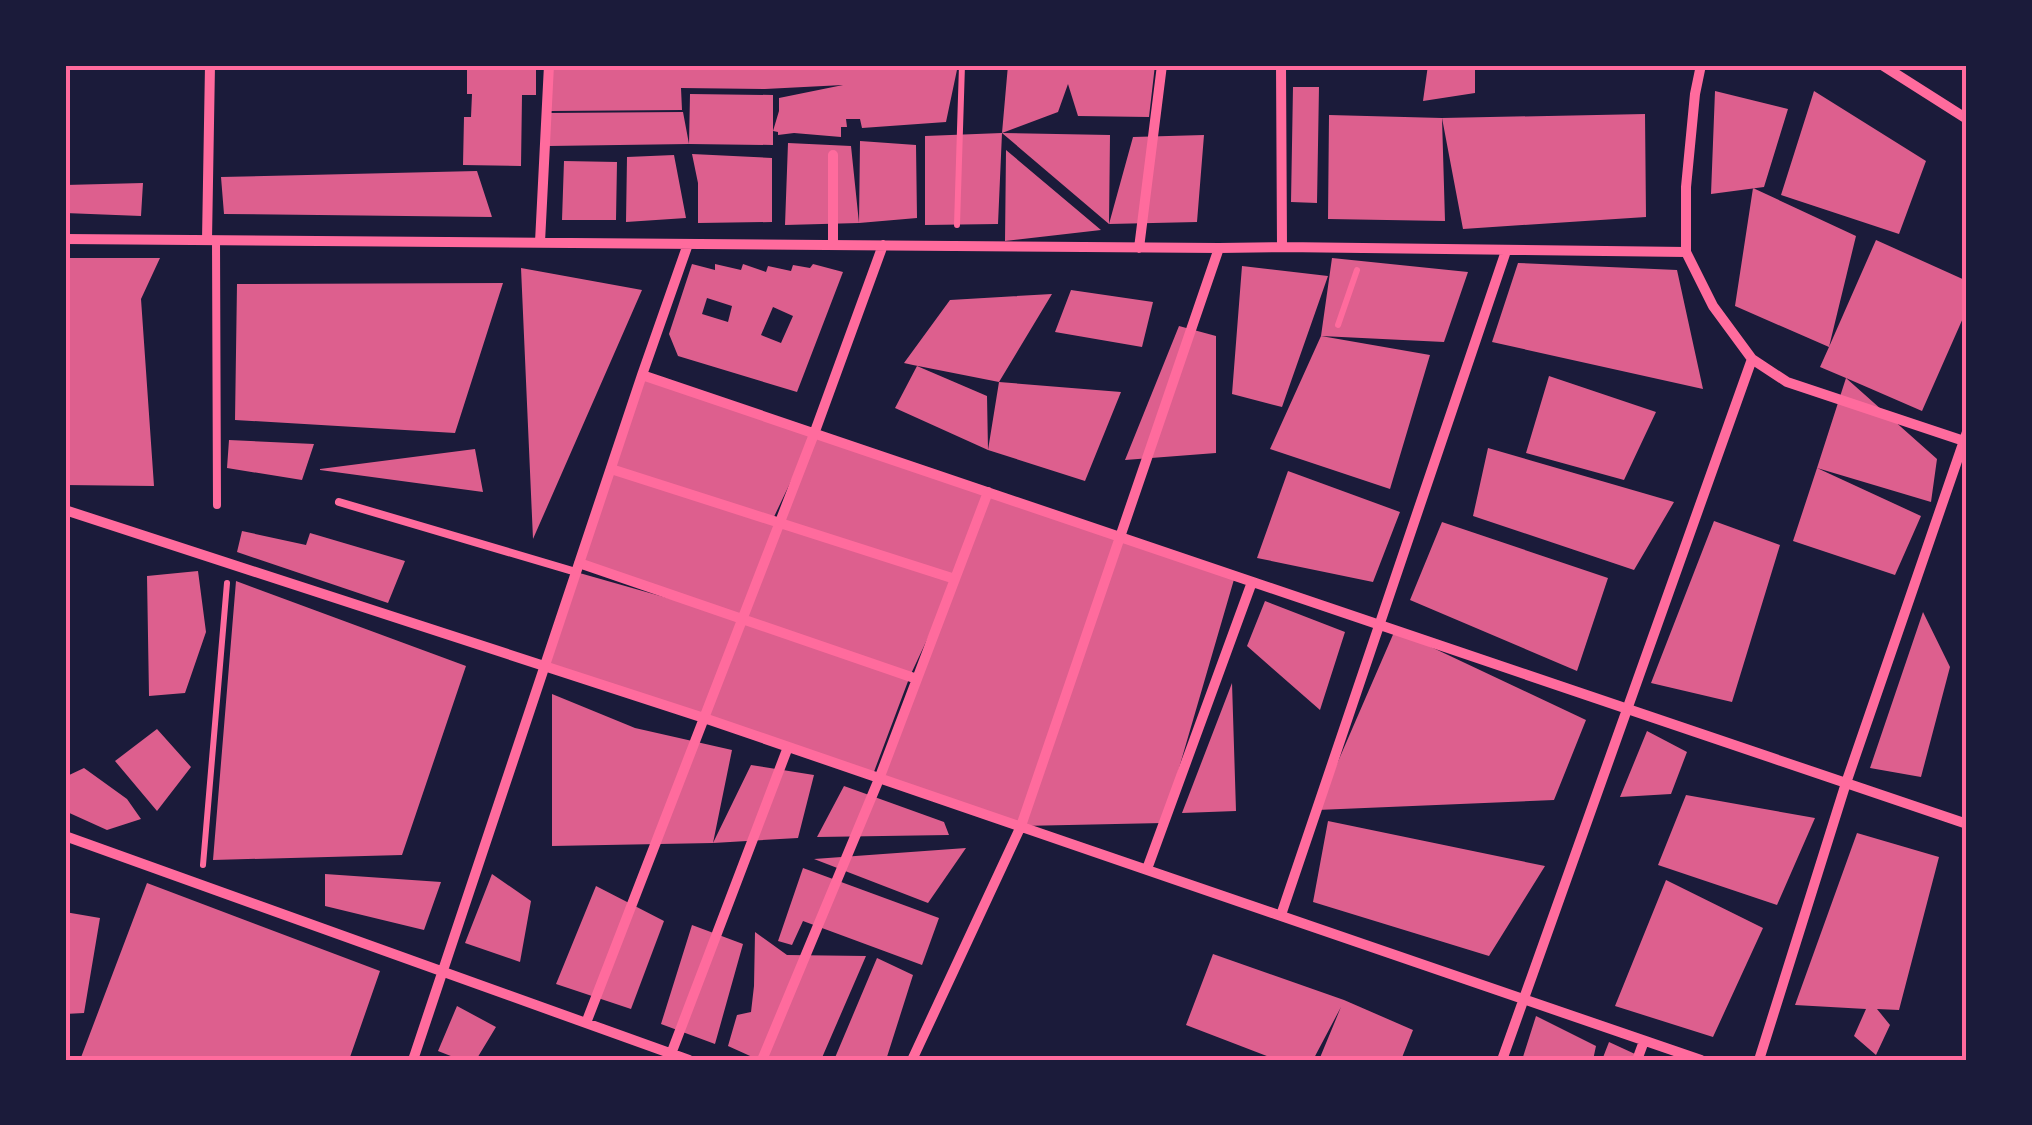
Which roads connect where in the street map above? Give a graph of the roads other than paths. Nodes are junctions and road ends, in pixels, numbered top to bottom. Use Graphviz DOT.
graph roads {
  1 [pos="210,65"];
  2 [pos="550,65"];
  3 [pos="1162,65"];
  4 [pos="1281,65"];
  5 [pos="1701,65"];
  6 [pos="1882,65"];
  7 [pos="1967,119"];
  8 [pos="833,156"];
  9 [pos="65,239"];
  10 [pos="212,240"];
  11 [pos="540,242"];
  12 [pos="688,244"];
  13 [pos="832,245"];
  14 [pos="883,246"];
  15 [pos="1282,247"];
  16 [pos="1140,248"];
  17 [pos="1219,248"];
  18 [pos="1506,251"];
  19 [pos="1686,252"];
  20 [pos="1752,359"];
  21 [pos="642,375"];
  22 [pos="814,434"];
  23 [pos="1966,439"];
  24 [pos="611,469"];
  25 [pos="988,492"];
  26 [pos="340,502"];
  27 [pos="217,505"];
  28 [pos="65,510"];
  29 [pos="780,522"];
  30 [pos="1121,538"];
  31 [pos="578,568"];
  32 [pos="955,579"];
  33 [pos="1252,582"];
  34 [pos="742,619"];
  35 [pos="1380,626"];
  36 [pos="544,666"];
  37 [pos="917,679"];
  38 [pos="1628,710"];
  39 [pos="704,718"];
  40 [pos="788,747"];
  41 [pos="879,780"];
  42 [pos="1846,784"];
  43 [pos="1967,824"];
  44 [pos="1021,826"];
  45 [pos="65,836"];
  46 [pos="1146,870"];
  47 [pos="1281,915"];
  48 [pos="442,972"];
  49 [pos="1524,999"];
  50 [pos="586,1023"];
  51 [pos="1644,1040"];
  52 [pos="671,1054"];
  53 [pos="413,1060"];
  54 [pos="688,1060"];
  55 [pos="762,1060"];
  56 [pos="912,1060"];
  57 [pos="1502,1060"];
  58 [pos="1637,1060"];
  59 [pos="1701,1060"];
  60 [pos="1760,1060"];
  1 -- 10 [label="street"];
  2 -- 11 [label="street"];
  3 -- 16 [label="street"];
  4 -- 15 [label="street"];
  5 -- 19 [label="street"];
  6 -- 7 [label="street"];
  8 -- 13 [label="street"];
  9 -- 10 [label="street"];
  10 -- 11 [label="street"];
  10 -- 27 [label="lane"];
  11 -- 12 [label="street"];
  12 -- 13 [label="street"];
  12 -- 21 [label="street"];
  13 -- 14 [label="street"];
  14 -- 16 [label="street"];
  14 -- 22 [label="street"];
  15 -- 17 [label="street"];
  15 -- 18 [label="street"];
  16 -- 17 [label="street"];
  17 -- 30 [label="street"];
  18 -- 19 [label="street"];
  18 -- 35 [label="street"];
  19 -- 20 [label="street"];
  20 -- 23 [label="street"];
  20 -- 38 [label="street"];
  21 -- 22 [label="street"];
  21 -- 24 [label="street"];
  22 -- 25 [label="street"];
  22 -- 29 [label="street"];
  23 -- 42 [label="street"];
  24 -- 29 [label="street"];
  24 -- 31 [label="street"];
  25 -- 30 [label="street"];
  25 -- 32 [label="street"];
  26 -- 31 [label="lane"];
  28 -- 36 [label="street"];
  29 -- 32 [label="street"];
  29 -- 34 [label="street"];
  30 -- 33 [label="street"];
  30 -- 44 [label="street"];
  31 -- 34 [label="street"];
  31 -- 36 [label="street"];
  32 -- 37 [label="street"];
  33 -- 35 [label="street"];
  33 -- 46 [label="street"];
  34 -- 37 [label="street"];
  34 -- 39 [label="street"];
  35 -- 38 [label="street"];
  35 -- 47 [label="street"];
  36 -- 39 [label="street"];
  36 -- 48 [label="street"];
  37 -- 41 [label="street"];
  38 -- 42 [label="street"];
  38 -- 49 [label="street"];
  39 -- 40 [label="street"];
  39 -- 50 [label="street"];
  40 -- 41 [label="street"];
  40 -- 52 [label="street"];
  41 -- 44 [label="street"];
  41 -- 55 [label="street"];
  42 -- 43 [label="street"];
  42 -- 60 [label="street"];
  44 -- 46 [label="street"];
  44 -- 56 [label="street"];
  45 -- 48 [label="street"];
  46 -- 47 [label="street"];
  47 -- 49 [label="street"];
  48 -- 50 [label="street"];
  48 -- 53 [label="street"];
  49 -- 51 [label="street"];
  49 -- 57 [label="street"];
  50 -- 52 [label="street"];
  51 -- 58 [label="street"];
  51 -- 59 [label="street"];
  52 -- 54 [label="street"];
}
